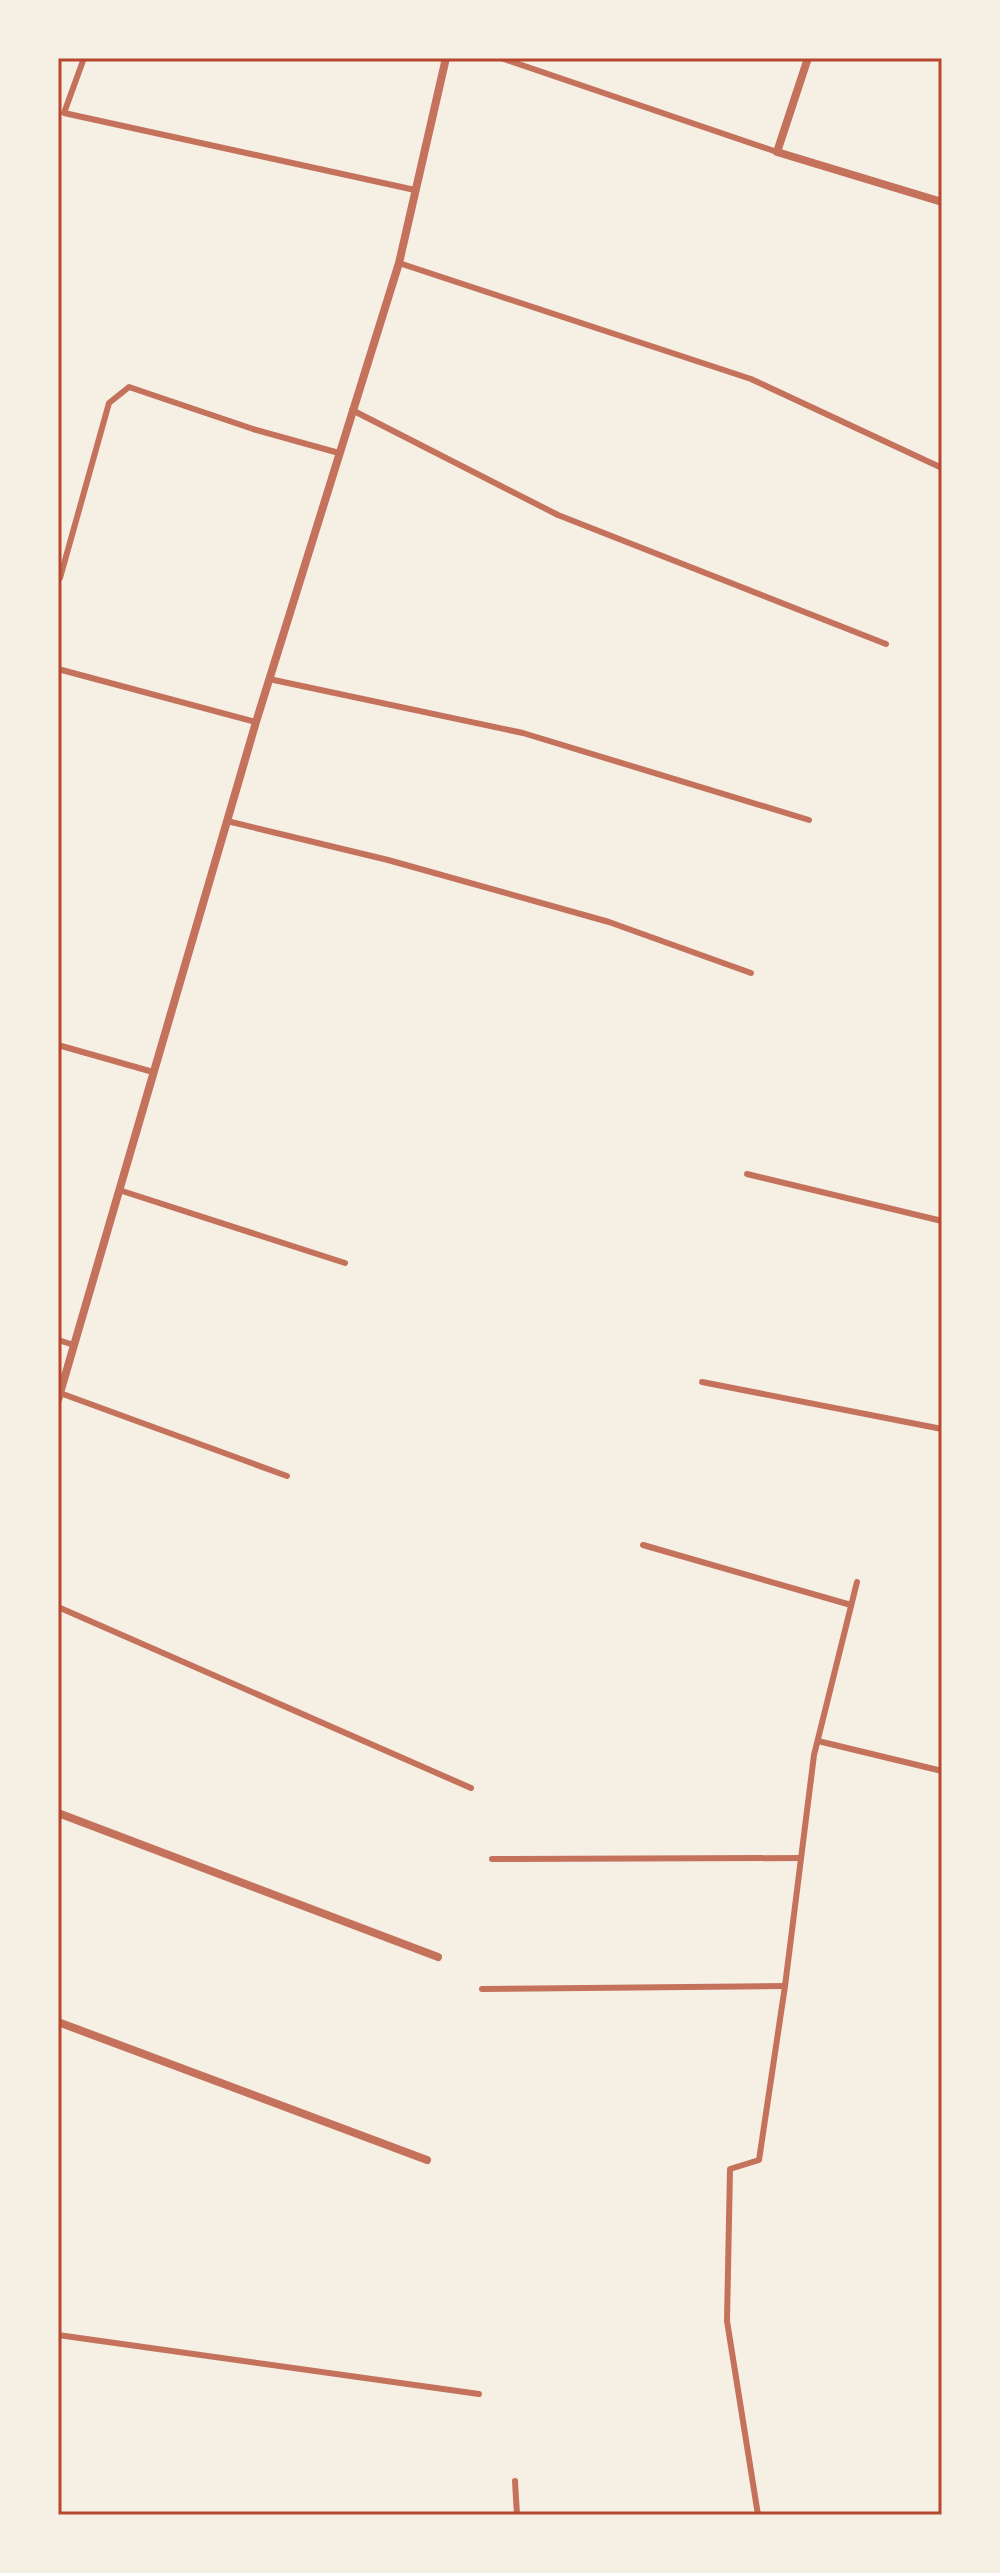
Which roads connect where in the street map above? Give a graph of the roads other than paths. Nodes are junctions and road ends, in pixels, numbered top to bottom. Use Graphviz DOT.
graph roads {
  1 [pos="84,58"];
  2 [pos="446,58"];
  3 [pos="501,58"];
  4 [pos="808,58"];
  5 [pos="777,152"];
  6 [pos="415,190"];
  7 [pos="942,202"];
  8 [pos="399,263"];
  9 [pos="352,410"];
  10 [pos="339,453"];
  11 [pos="942,468"];
  12 [pos="60,578"];
  13 [pos="886,644"];
  14 [pos="58,669"];
  15 [pos="269,679"];
  16 [pos="256,722"];
  17 [pos="809,820"];
  18 [pos="227,821"];
  19 [pos="751,973"];
  20 [pos="58,1045"];
  21 [pos="153,1072"];
  22 [pos="747,1174"];
  23 [pos="119,1190"];
  24 [pos="942,1221"];
  25 [pos="345,1263"];
  26 [pos="58,1340"];
  27 [pos="74,1345"];
  28 [pos="702,1382"];
  29 [pos="59,1397"];
  30 [pos="942,1429"];
  31 [pos="287,1476"];
  32 [pos="643,1545"];
  33 [pos="857,1582"];
  34 [pos="851,1605"];
  35 [pos="58,1607"];
  36 [pos="818,1741"];
  37 [pos="942,1771"];
  38 [pos="471,1788"];
  39 [pos="58,1813"];
  40 [pos="801,1858"];
  41 [pos="492,1859"];
  42 [pos="438,1957"];
  43 [pos="785,1986"];
  44 [pos="482,1989"];
  45 [pos="58,2022"];
  46 [pos="427,2160"];
  47 [pos="58,2335"];
  48 [pos="479,2394"];
  49 [pos="515,2481"];
  50 [pos="517,2515"];
  51 [pos="758,2515"];
  1 -- 6 [label="lane"];
  2 -- 6 [label="street"];
  3 -- 5 [label="lane"];
  4 -- 5 [label="street"];
  5 -- 7 [label="street"];
  6 -- 8 [label="street"];
  8 -- 9 [label="street"];
  8 -- 11 [label="lane"];
  9 -- 10 [label="street"];
  9 -- 13 [label="lane"];
  10 -- 12 [label="lane"];
  10 -- 15 [label="street"];
  14 -- 16 [label="lane"];
  15 -- 16 [label="street"];
  15 -- 17 [label="lane"];
  16 -- 18 [label="street"];
  18 -- 19 [label="lane"];
  18 -- 21 [label="street"];
  20 -- 21 [label="lane"];
  21 -- 23 [label="street"];
  22 -- 24 [label="lane"];
  23 -- 25 [label="lane"];
  23 -- 27 [label="street"];
  26 -- 27 [label="lane"];
  27 -- 29 [label="street"];
  28 -- 30 [label="lane"];
  29 -- 31 [label="lane"];
  32 -- 34 [label="lane"];
  33 -- 34 [label="lane"];
  34 -- 36 [label="lane"];
  35 -- 38 [label="lane"];
  36 -- 37 [label="lane"];
  36 -- 40 [label="lane"];
  39 -- 42 [label="street"];
  40 -- 41 [label="lane"];
  40 -- 43 [label="lane"];
  43 -- 44 [label="lane"];
  43 -- 51 [label="lane"];
  45 -- 46 [label="street"];
  47 -- 48 [label="lane"];
  49 -- 50 [label="lane"];
}
